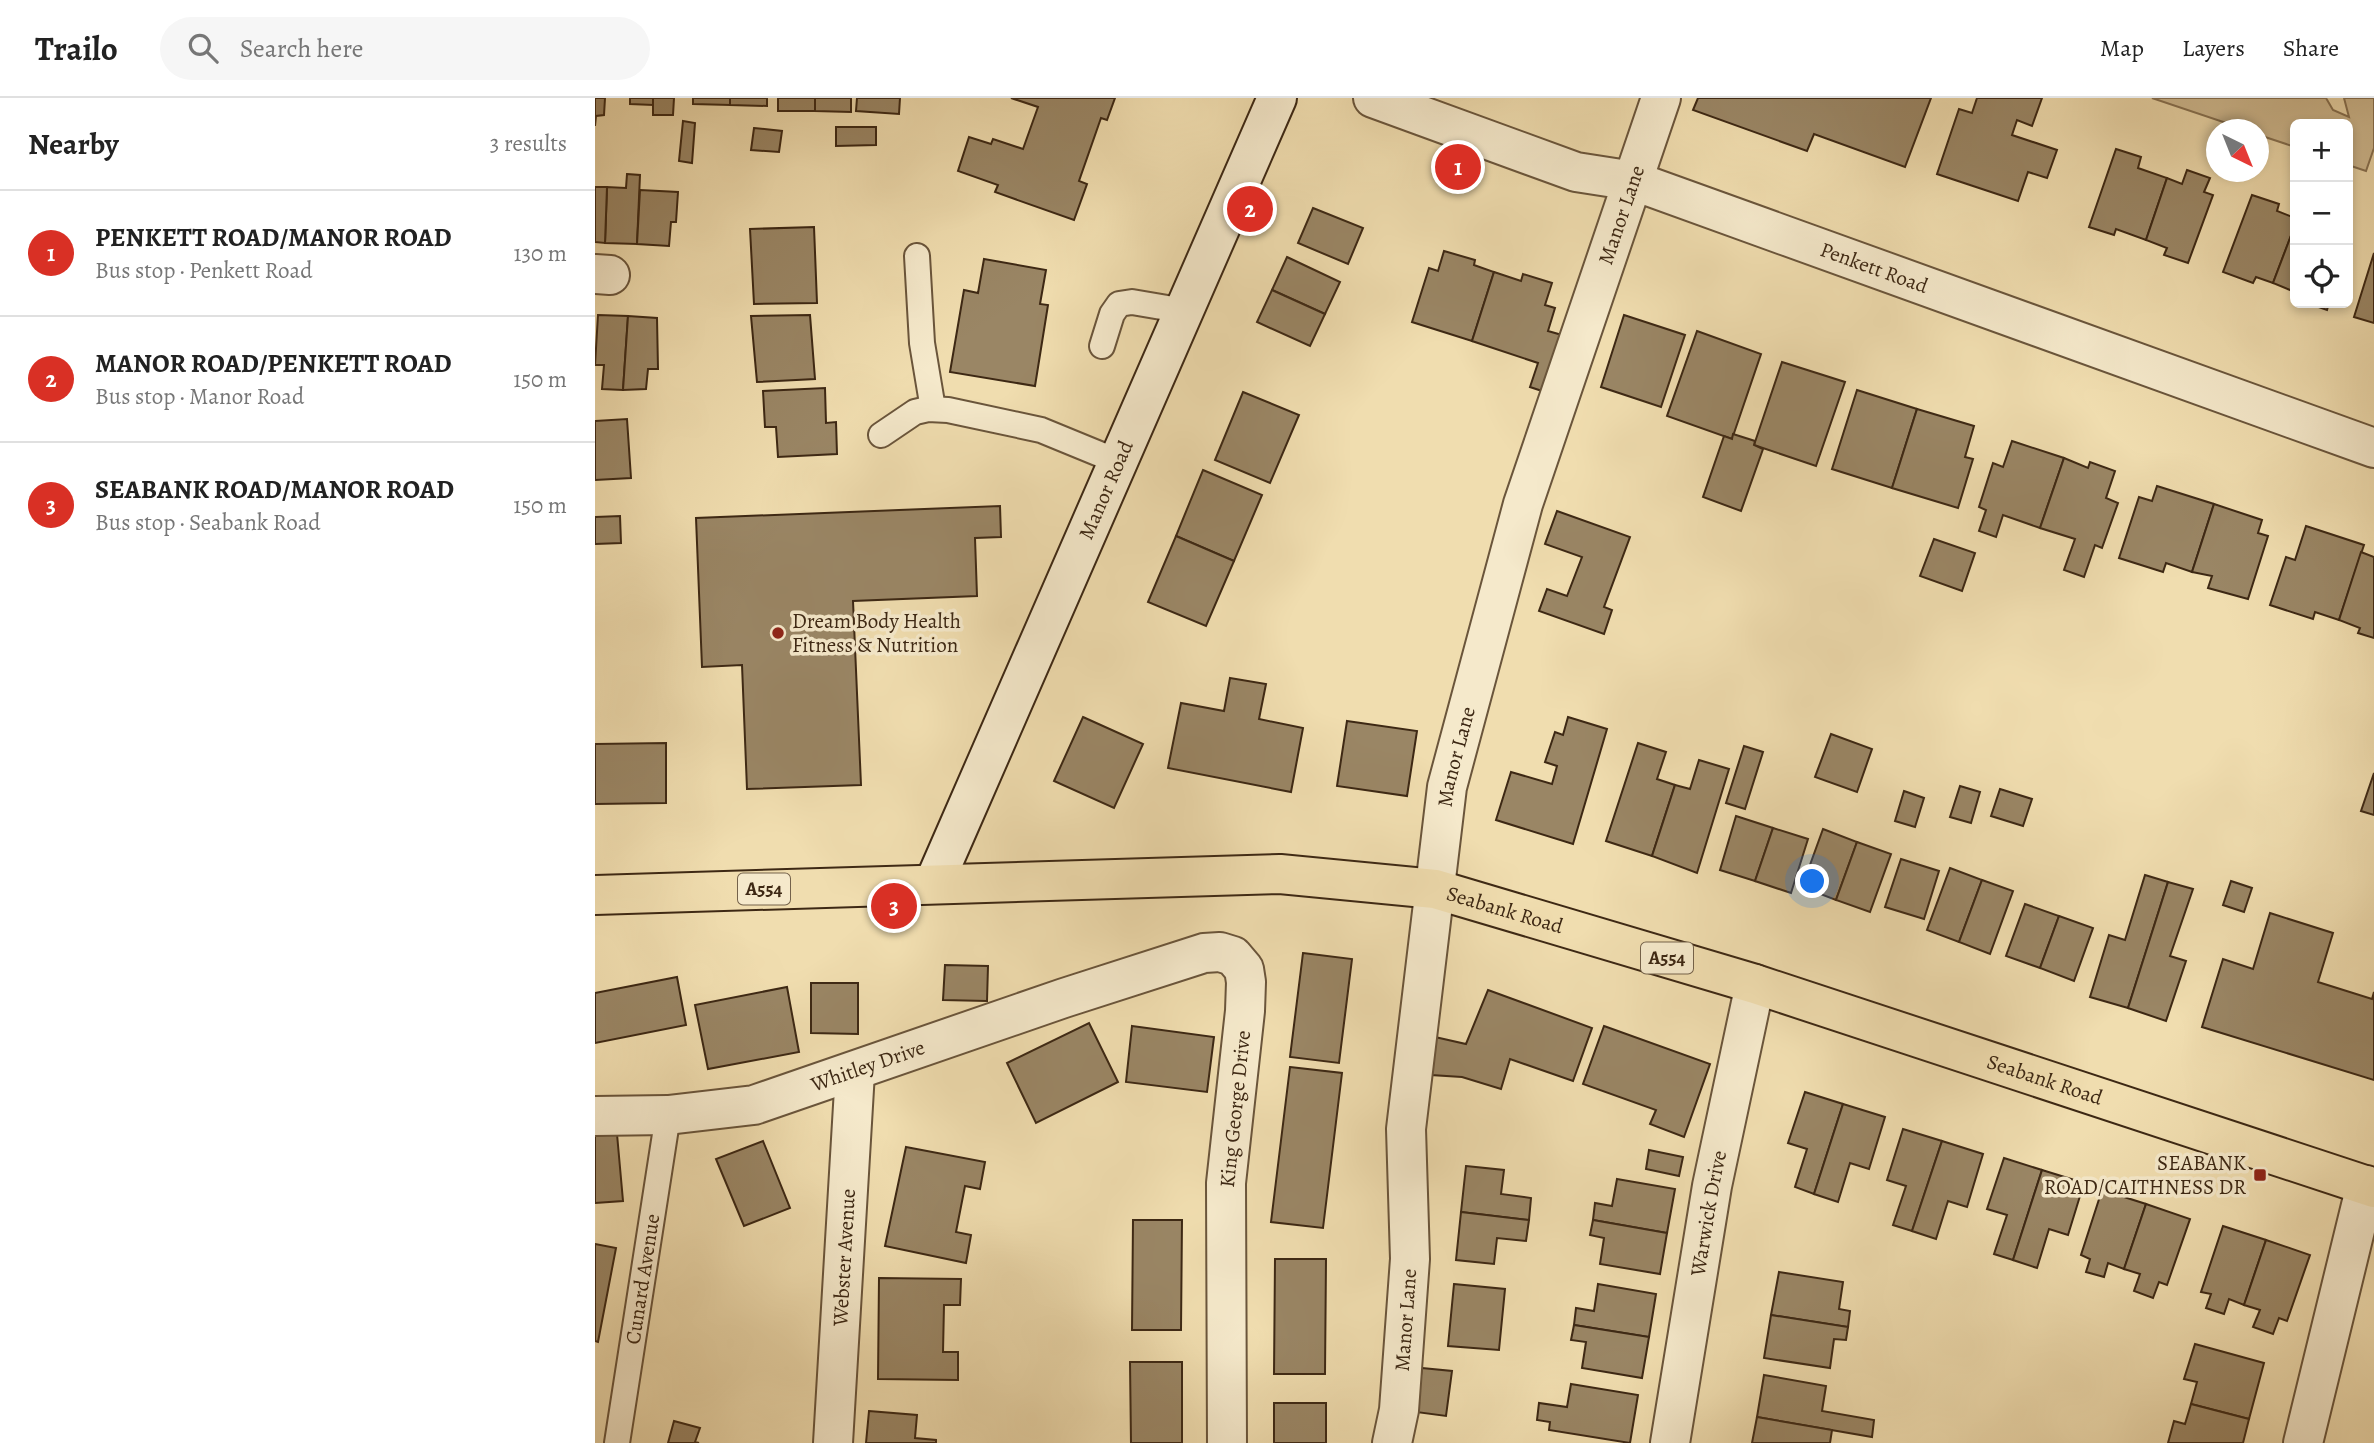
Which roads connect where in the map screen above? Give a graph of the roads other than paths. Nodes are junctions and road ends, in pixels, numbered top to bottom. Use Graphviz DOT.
graph roads {
  1 [pos="1277,98"];
  2 [pos="1373,98"];
  3 [pos="1661,98"];
  4 [pos="1635,181"];
  5 [pos="917,256"];
  6 [pos="1185,311"];
  7 [pos="1103,346"];
  8 [pos="933,409"];
  9 [pos="881,435"];
  10 [pos="2374,448"];
  11 [pos="1119,462"];
  12 [pos="934,883"];
  13 [pos="1435,889"];
  14 [pos="595,895"];
  15 [pos="1755,984"];
  16 [pos="1064,998"];
  17 [pos="855,1072"];
  18 [pos="668,1115"];
  19 [pos="595,1116"];
  20 [pos="2370,1186"];
  21 [pos="617,1443"];
  22 [pos="833,1443"];
  23 [pos="1227,1443"];
  24 [pos="1392,1443"];
  25 [pos="1670,1443"];
  26 [pos="2303,1443"];
  1 -- 6 [label="street, Manor Road"];
  2 -- 4 [label="street, Penkett Road"];
  3 -- 4 [label="street, Manor Lane"];
  4 -- 10 [label="street, Penkett Road"];
  4 -- 13 [label="street, Manor Lane"];
  5 -- 8 [label="lane"];
  6 -- 7 [label="lane"];
  6 -- 11 [label="street, Manor Road"];
  8 -- 9 [label="lane"];
  8 -- 11 [label="lane"];
  11 -- 12 [label="street, Manor Road"];
  12 -- 13 [label="main road, Seabank Road / A554"];
  12 -- 14 [label="main road, Seabank Road / A554"];
  13 -- 15 [label="main road, Seabank Road / A554"];
  13 -- 24 [label="street, Manor Lane"];
  15 -- 20 [label="main road, Seabank Road / A554"];
  15 -- 25 [label="street, Warwick Drive"];
  16 -- 17 [label="street, Whitley Drive"];
  16 -- 23 [label="street, King George Drive"];
  17 -- 18 [label="street, Whitley Drive"];
  17 -- 22 [label="street, Webster Avenue"];
  18 -- 19 [label="street, Whitley Drive"];
  18 -- 21 [label="lane, Cunard Avenue"];
  20 -- 26 [label="street"];
}
